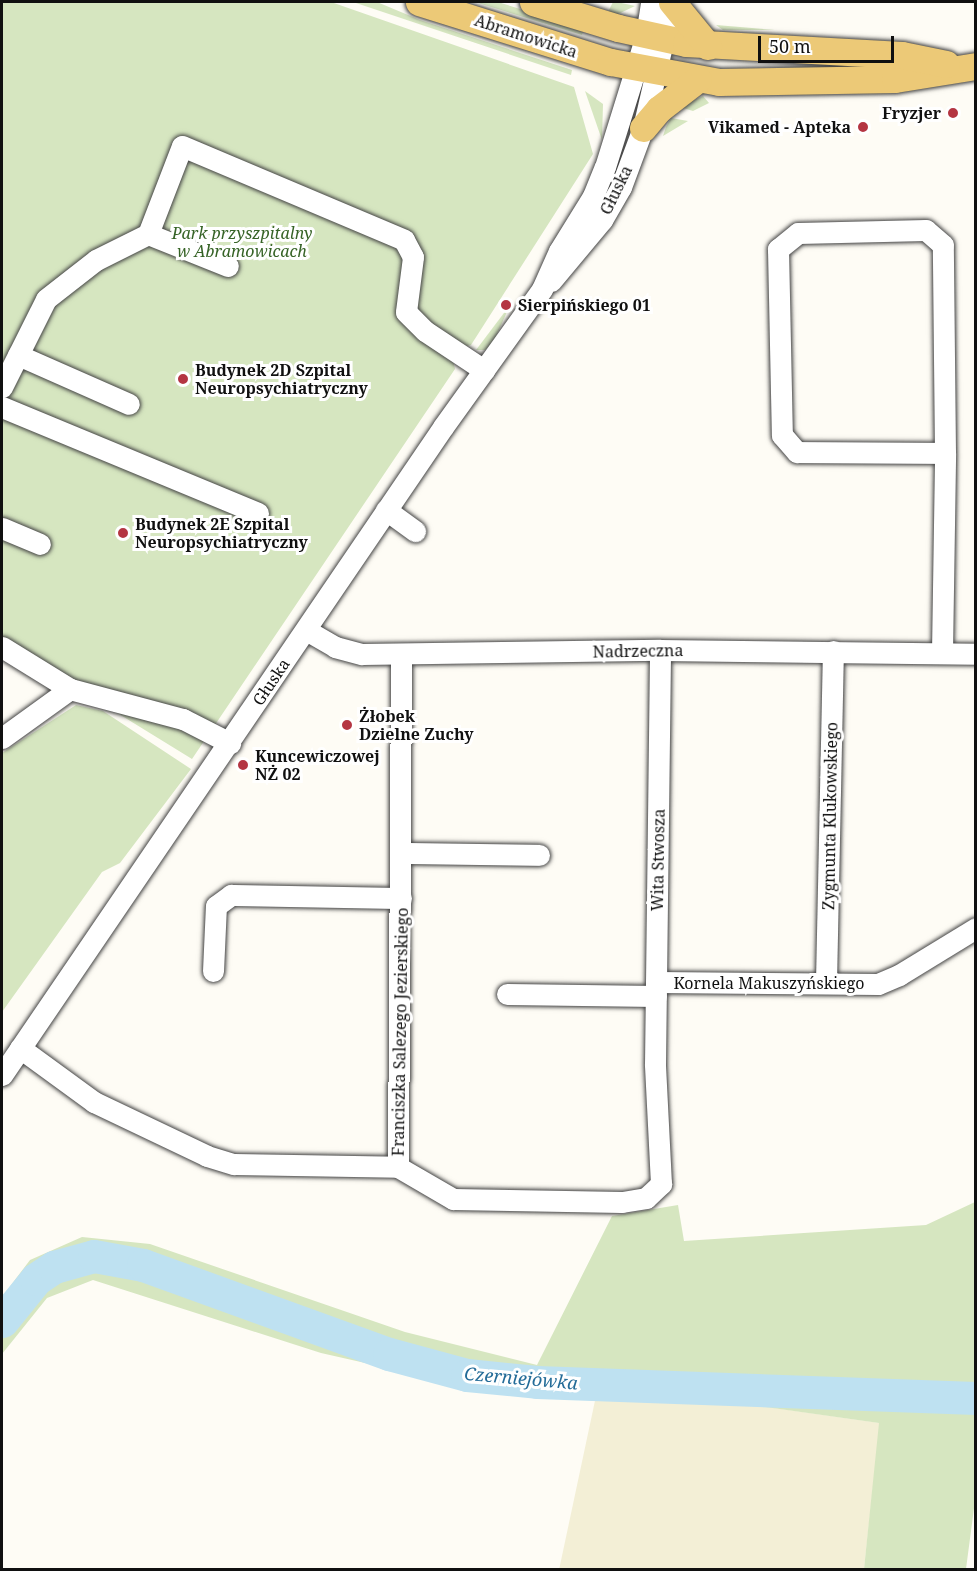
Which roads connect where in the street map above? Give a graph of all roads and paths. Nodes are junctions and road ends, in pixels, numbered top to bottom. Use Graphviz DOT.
graph roads {
  1 [pos="419,2"];
  2 [pos="532,2"];
  3 [pos="651,2"];
  4 [pos="672,2"];
  5 [pos="656,37"];
  6 [pos="708,46"];
  7 [pos="969,67"];
  8 [pos="646,70"];
  9 [pos="698,79"];
  10 [pos="643,128"];
  11 [pos="148,234"];
  12 [pos="228,266"];
  13 [pos="542,289"];
  14 [pos="18,355"];
  15 [pos="484,370"];
  16 [pos="2,387"];
  17 [pos="129,404"];
  18 [pos="2,406"];
  19 [pos="945,453"];
  20 [pos="386,510"];
  21 [pos="258,513"];
  22 [pos="2,528"];
  23 [pos="415,531"];
  24 [pos="40,544"];
  25 [pos="306,630"];
  26 [pos="2,647"];
  27 [pos="660,650"];
  28 [pos="833,651"];
  29 [pos="942,652"];
  30 [pos="975,654"];
  31 [pos="401,655"];
  32 [pos="70,689"];
  33 [pos="2,738"];
  34 [pos="230,743"];
  35 [pos="401,853"];
  36 [pos="539,855"];
  37 [pos="401,898"];
  38 [pos="975,928"];
  39 [pos="213,971"];
  40 [pos="826,982"];
  41 [pos="656,989"];
  42 [pos="507,994"];
  43 [pos="20,1048"];
  44 [pos="2,1075"];
  45 [pos="398,1167"];
  1 -- 8 [label="main road, Abramowicka"];
  2 -- 5 [label="main road"];
  3 -- 5 [label="street"];
  4 -- 5 [label="street"];
  4 -- 6 [label="main road"];
  5 -- 6 [label="main road"];
  5 -- 8 [label="street"];
  6 -- 7 [label="main road"];
  7 -- 9 [label="main road, Abramowicka"];
  8 -- 9 [label="main road, Abramowicka"];
  8 -- 10 [label="street, Głuska"];
  8 -- 13 [label="street, Głuska"];
  9 -- 10 [label="main road"];
  10 -- 13 [label="street, Głuska"];
  11 -- 12 [label="street"];
  11 -- 14 [label="street"];
  11 -- 15 [label="street"];
  13 -- 15 [label="street, Głuska"];
  14 -- 16 [label="street"];
  14 -- 17 [label="street"];
  15 -- 20 [label="street, Głuska"];
  18 -- 21 [label="street"];
  19 -- 19 [label="street"];
  19 -- 29 [label="street"];
  20 -- 23 [label="street"];
  20 -- 25 [label="street, Głuska"];
  22 -- 24 [label="street"];
  25 -- 31 [label="street, Nadrzeczna"];
  25 -- 34 [label="street, Głuska"];
  26 -- 32 [label="street"];
  27 -- 28 [label="street, Nadrzeczna"];
  27 -- 31 [label="street, Nadrzeczna"];
  27 -- 41 [label="street, Wita Stwosza"];
  28 -- 29 [label="street, Nadrzeczna"];
  28 -- 40 [label="street, Zygmunta Klukowskiego"];
  29 -- 30 [label="street, Nadrzeczna"];
  31 -- 35 [label="street, Franciszka Salezego Jezierskiego"];
  32 -- 33 [label="street"];
  32 -- 34 [label="street"];
  34 -- 43 [label="street, Głuska"];
  35 -- 36 [label="street"];
  35 -- 37 [label="street, Franciszka Salezego Jezierskiego"];
  37 -- 39 [label="street, Franciszka Salezego Jezierskiego"];
  37 -- 45 [label="street, Franciszka Salezego Jezierskiego"];
  38 -- 40 [label="street, Kornela Makuszyńskiego"];
  40 -- 41 [label="street, Kornela Makuszyńskiego"];
  41 -- 42 [label="street, Kornela Makuszyńskiego"];
  41 -- 45 [label="street, Wita Stwosza"];
  43 -- 44 [label="street, Głuska"];
  43 -- 45 [label="street"];
}
